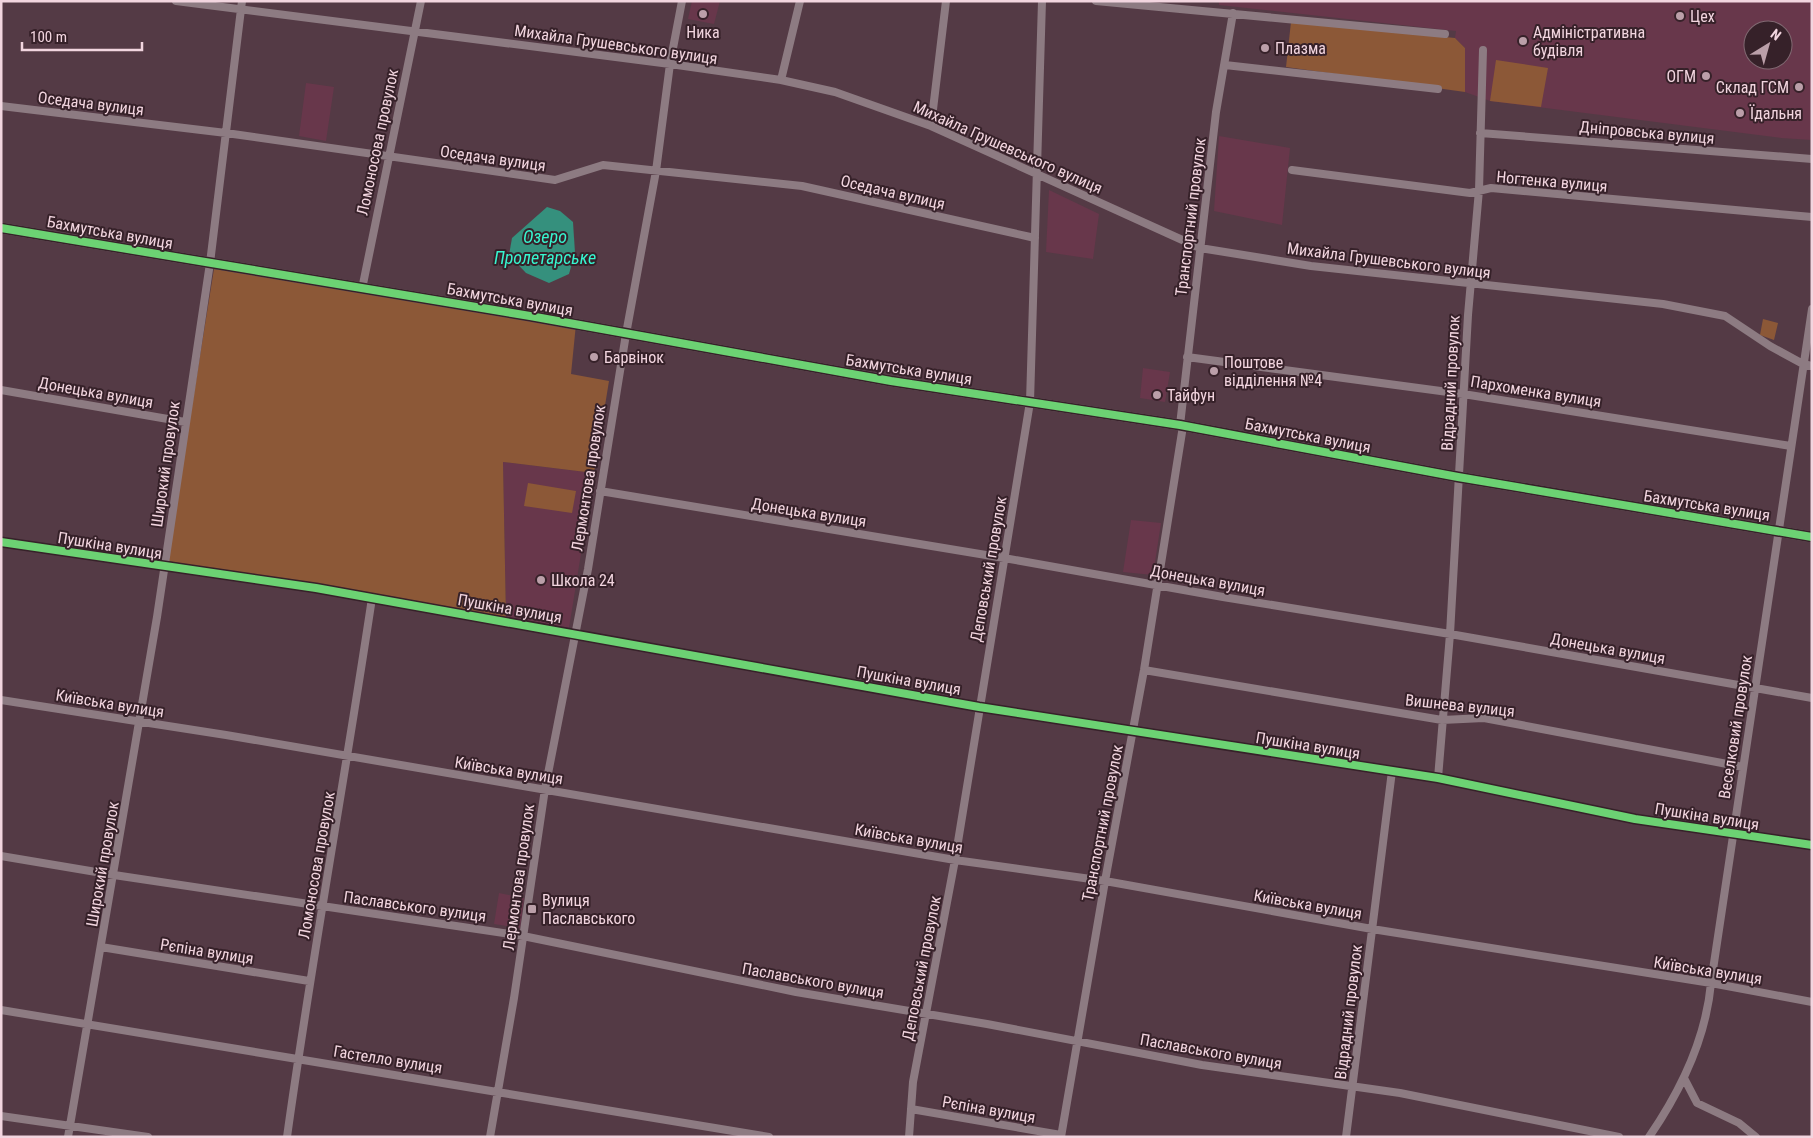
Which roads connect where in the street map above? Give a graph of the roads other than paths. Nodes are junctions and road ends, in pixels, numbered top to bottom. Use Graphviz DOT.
graph roads {
  1 [pos="176,1"];
  2 [pos="242,1"];
  3 [pos="421,1"];
  4 [pos="682,1"];
  5 [pos="800,1"];
  6 [pos="946,1"];
  7 [pos="1042,1"];
  8 [pos="1096,1"];
  9 [pos="241,10"];
  10 [pos="1233,13"];
  11 [pos="415,31"];
  12 [pos="1444,34"];
  13 [pos="1483,50"];
  14 [pos="670,64"];
  15 [pos="1225,64"];
  16 [pos="781,80"];
  17 [pos="1438,89"];
  18 [pos="1,106"];
  19 [pos="931,126"];
  20 [pos="226,133"];
  21 [pos="1480,133"];
  22 [pos="387,157"];
  23 [pos="1812,159"];
  24 [pos="1292,170"];
  25 [pos="656,171"];
  26 [pos="1038,174"];
  27 [pos="1479,190"];
  28 [pos="1812,217"];
  29 [pos="1,228"];
  30 [pos="1035,238"];
  31 [pos="1200,248"];
  32 [pos="210,263"];
  33 [pos="1470,285"];
  34 [pos="362,289"];
  35 [pos="1812,310"];
  36 [pos="626,334"];
  37 [pos="1186,357"];
  38 [pos="1802,364"];
  39 [pos="1812,366"];
  40 [pos="1,390"];
  41 [pos="1464,394"];
  42 [pos="1030,402"];
  43 [pos="185,422"];
  44 [pos="1181,425"];
  45 [pos="1791,446"];
  46 [pos="1458,477"];
  47 [pos="600,491"];
  48 [pos="1780,531"];
  49 [pos="1812,537"];
  50 [pos="1,542"];
  51 [pos="1004,558"];
  52 [pos="164,567"];
  53 [pos="1157,586"];
  54 [pos="372,598"];
  55 [pos="575,634"];
  56 [pos="1450,634"];
  57 [pos="1144,670"];
  58 [pos="1755,688"];
  59 [pos="1812,698"];
  60 [pos="1,700"];
  61 [pos="979,707"];
  62 [pos="1442,720"];
  63 [pos="139,722"];
  64 [pos="1133,732"];
  65 [pos="349,756"];
  66 [pos="1743,767"];
  67 [pos="1392,771"];
  68 [pos="1438,778"];
  69 [pos="545,790"];
  70 [pos="1733,833"];
  71 [pos="1812,845"];
  72 [pos="1,856"];
  73 [pos="955,860"];
  74 [pos="114,875"];
  75 [pos="1104,881"];
  76 [pos="323,906"];
  77 [pos="1372,929"];
  78 [pos="523,936"];
  79 [pos="102,947"];
  80 [pos="309,981"];
  81 [pos="1710,983"];
  82 [pos="1812,1002"];
  83 [pos="1,1010"];
  84 [pos="926,1014"];
  85 [pos="87,1024"];
  86 [pos="1077,1042"];
  87 [pos="298,1059"];
  88 [pos="1684,1078"];
  89 [pos="1352,1088"];
  90 [pos="498,1090"];
  91 [pos="911,1109"];
  92 [pos="1,1116"];
  93 [pos="69,1126"];
  94 [pos="1061,1136"];
  95 [pos="68,1137"];
  96 [pos="148,1137"];
  97 [pos="287,1137"];
  98 [pos="490,1137"];
  99 [pos="769,1137"];
  100 [pos="909,1137"];
  101 [pos="1346,1137"];
  102 [pos="1619,1137"];
  103 [pos="1649,1137"];
  104 [pos="1756,1137"];
  1 -- 9 [label="street, Михайла Грушевського вулиця"];
  2 -- 9 [label="street, Широкий провулок"];
  3 -- 11 [label="street, Ломоносова провулок"];
  4 -- 14 [label="street, Лермонтова провулок"];
  5 -- 16 [label="street"];
  6 -- 19 [label="street"];
  7 -- 26 [label="street, Деповський провулок"];
  8 -- 10 [label="street"];
  9 -- 11 [label="street, Михайла Грушевського вулиця"];
  9 -- 20 [label="street, Широкий провулок"];
  10 -- 12 [label="street"];
  10 -- 15 [label="street, Транспортний провулок"];
  11 -- 14 [label="street, Михайла Грушевського вулиця"];
  11 -- 22 [label="street, Ломоносова провулок"];
  13 -- 21 [label="street, Відрадний провулок"];
  14 -- 16 [label="street, Михайла Грушевського вулиця"];
  14 -- 25 [label="street, Лермонтова провулок"];
  15 -- 17 [label="street"];
  15 -- 31 [label="street, Транспортний провулок"];
  16 -- 19 [label="street, Михайла Грушевського вулиця"];
  18 -- 20 [label="street, Оседача вулиця"];
  19 -- 26 [label="street, Михайла Грушевського вулиця"];
  20 -- 22 [label="street, Оседача вулиця"];
  20 -- 32 [label="street, Широкий провулок"];
  21 -- 23 [label="street, Дніпровська вулиця"];
  21 -- 27 [label="street, Відрадний провулок"];
  22 -- 25 [label="street, Оседача вулиця"];
  22 -- 34 [label="street, Ломоносова провулок"];
  24 -- 27 [label="street, Ногтенка вулиця"];
  25 -- 30 [label="street, Оседача вулиця"];
  25 -- 36 [label="street, Лермонтова провулок"];
  26 -- 30 [label="street, Деповський провулок"];
  26 -- 31 [label="street, Михайла Грушевського вулиця"];
  27 -- 28 [label="street, Ногтенка вулиця"];
  27 -- 33 [label="street, Відрадний провулок"];
  29 -- 32 [label="street, Бахмутська вулиця"];
  30 -- 42 [label="street, Деповський провулок"];
  31 -- 33 [label="street, Михайла Грушевського вулиця"];
  31 -- 37 [label="street, Транспортний провулок"];
  32 -- 34 [label="street, Бахмутська вулиця"];
  32 -- 43 [label="street, Широкий провулок"];
  33 -- 38 [label="street, Михайла Грушевського вулиця"];
  33 -- 41 [label="street, Відрадний провулок"];
  34 -- 36 [label="street, Бахмутська вулиця"];
  35 -- 38 [label="street, Веселковий провулок"];
  36 -- 42 [label="street, Бахмутська вулиця"];
  36 -- 47 [label="street, Лермонтова провулок"];
  37 -- 41 [label="street, Пархоменка вулиця"];
  37 -- 44 [label="street, Транспортний провулок"];
  38 -- 39 [label="street, Михайла Грушевського вулиця"];
  38 -- 45 [label="street, Веселковий провулок"];
  40 -- 43 [label="street, Донецька вулиця"];
  41 -- 45 [label="street, Пархоменка вулиця"];
  41 -- 46 [label="street, Відрадний провулок"];
  42 -- 44 [label="street, Бахмутська вулиця"];
  42 -- 51 [label="street, Деповський провулок"];
  43 -- 52 [label="street, Широкий провулок"];
  44 -- 46 [label="street, Бахмутська вулиця"];
  44 -- 53 [label="street, Транспортний провулок"];
  45 -- 48 [label="street, Веселковий провулок"];
  46 -- 48 [label="street, Бахмутська вулиця"];
  46 -- 56 [label="street, Відрадний провулок"];
  47 -- 51 [label="street, Донецька вулиця"];
  47 -- 55 [label="street, Лермонтова провулок"];
  48 -- 49 [label="street, Бахмутська вулиця"];
  48 -- 58 [label="street, Веселковий провулок"];
  50 -- 52 [label="street, Пушкіна вулиця"];
  51 -- 53 [label="street, Донецька вулиця"];
  51 -- 61 [label="street, Деповський провулок"];
  52 -- 54 [label="street, Пушкіна вулиця"];
  52 -- 63 [label="street, Широкий провулок"];
  53 -- 56 [label="street, Донецька вулиця"];
  53 -- 57 [label="street, Транспортний провулок"];
  54 -- 55 [label="street, Пушкіна вулиця"];
  54 -- 65 [label="street, Ломоносова провулок"];
  55 -- 61 [label="street, Пушкіна вулиця"];
  55 -- 69 [label="street, Лермонтова провулок"];
  56 -- 58 [label="street, Донецька вулиця"];
  56 -- 62 [label="street, Відрадний провулок"];
  57 -- 62 [label="street, Вишнева вулиця"];
  57 -- 64 [label="street, Транспортний провулок"];
  58 -- 59 [label="street, Донецька вулиця"];
  58 -- 66 [label="street, Веселковий провулок"];
  60 -- 63 [label="street, Київська вулиця"];
  61 -- 64 [label="street, Пушкіна вулиця"];
  61 -- 73 [label="street, Деповський провулок"];
  62 -- 66 [label="street, Вишнева вулиця"];
  62 -- 68 [label="street, Відрадний провулок"];
  63 -- 65 [label="street, Київська вулиця"];
  63 -- 74 [label="street, Широкий провулок"];
  64 -- 67 [label="street, Пушкіна вулиця"];
  64 -- 75 [label="street, Транспортний провулок"];
  65 -- 69 [label="street, Київська вулиця"];
  65 -- 76 [label="street, Ломоносова провулок"];
  66 -- 70 [label="street, Веселковий провулок"];
  67 -- 68 [label="street, Пушкіна вулиця"];
  67 -- 77 [label="street, Відрадний провулок"];
  68 -- 70 [label="street, Пушкіна вулиця"];
  69 -- 73 [label="street, Київська вулиця"];
  69 -- 78 [label="street, Лермонтова провулок"];
  70 -- 71 [label="street, Пушкіна вулиця"];
  70 -- 81 [label="street, Веселковий провулок"];
  72 -- 74 [label="street, Паславського вулиця"];
  73 -- 75 [label="street, Київська вулиця"];
  73 -- 84 [label="street, Деповський провулок"];
  74 -- 76 [label="street, Паславського вулиця"];
  74 -- 79 [label="street, Широкий провулок"];
  75 -- 77 [label="street, Київська вулиця"];
  75 -- 86 [label="street, Транспортний провулок"];
  76 -- 78 [label="street, Паславського вулиця"];
  76 -- 80 [label="street, Ломоносова провулок"];
  77 -- 81 [label="street, Київська вулиця"];
  77 -- 89 [label="street, Відрадний провулок"];
  78 -- 84 [label="street, Паславського вулиця"];
  78 -- 90 [label="street, Лермонтова провулок"];
  79 -- 80 [label="street, Рєпіна вулиця"];
  79 -- 85 [label="street, Широкий провулок"];
  80 -- 87 [label="street, Ломоносова провулок"];
  81 -- 82 [label="street, Київська вулиця"];
  81 -- 88 [label="street, Веселковий провулок"];
  83 -- 85 [label="street, Гастелло вулиця"];
  84 -- 86 [label="street, Паславського вулиця"];
  84 -- 91 [label="street, Деповський провулок"];
  85 -- 87 [label="street, Гастелло вулиця"];
  85 -- 93 [label="street, Широкий провулок"];
  86 -- 89 [label="street, Паславського вулиця"];
  86 -- 94 [label="street, Транспортний провулок"];
  87 -- 90 [label="street, Гастелло вулиця"];
  87 -- 97 [label="street, Ломоносова провулок"];
  88 -- 103 [label="street, Веселковий провулок"];
  88 -- 104 [label="street"];
  89 -- 101 [label="street, Відрадний провулок"];
  89 -- 102 [label="street, Паславського вулиця"];
  90 -- 98 [label="street, Лермонтова провулок"];
  90 -- 99 [label="street, Гастелло вулиця"];
  91 -- 94 [label="street, Рєпіна вулиця"];
  91 -- 100 [label="street, Деповський провулок"];
  92 -- 93 [label="street"];
  93 -- 95 [label="street, Широкий провулок"];
  93 -- 96 [label="street"];
}
